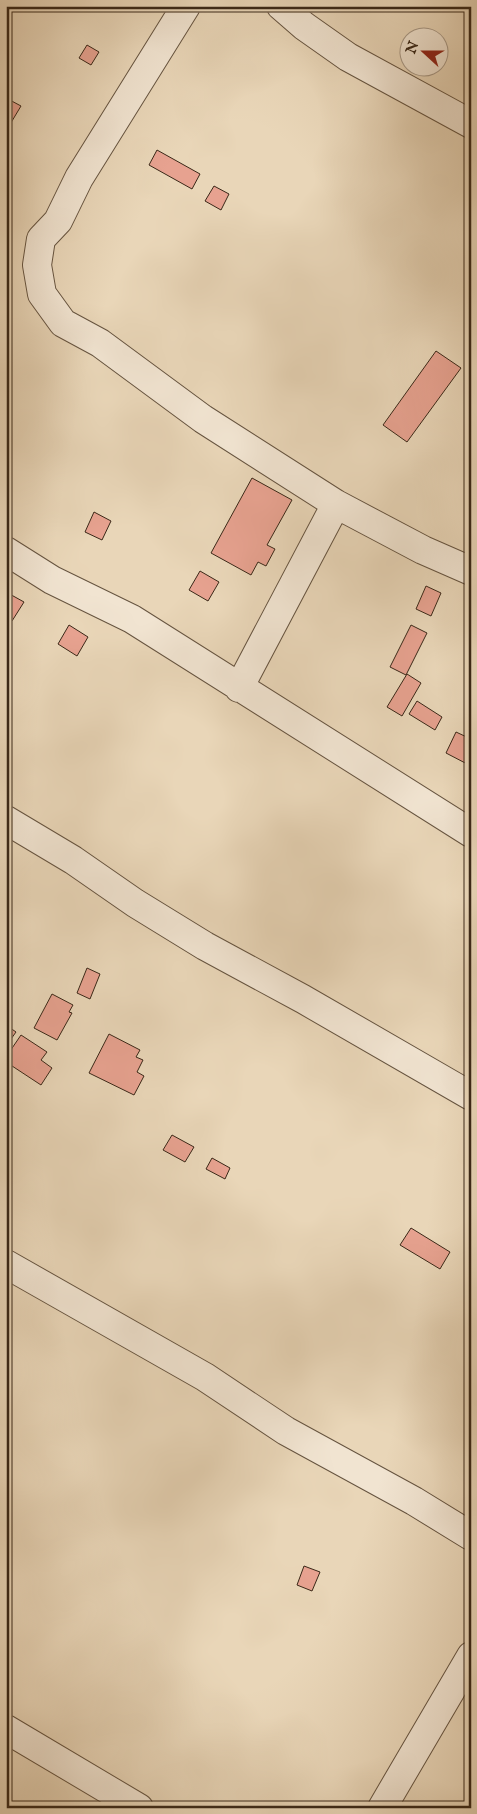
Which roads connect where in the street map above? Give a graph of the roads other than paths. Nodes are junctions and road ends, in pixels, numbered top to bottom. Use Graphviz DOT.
graph roads {
  1 [pos="186,6"];
  2 [pos="281,6"];
  3 [pos="471,124"];
  4 [pos="336,504"];
  5 [pos="6,551"];
  6 [pos="471,571"];
  7 [pos="239,688"];
  8 [pos="6,820"];
  9 [pos="471,833"];
  10 [pos="471,1096"];
  11 [pos="6,1264"];
  12 [pos="471,1536"];
  13 [pos="471,1656"];
  14 [pos="6,1729"];
  15 [pos="139,1808"];
  16 [pos="382,1808"];
  1 -- 4 [label="street"];
  2 -- 3 [label="street"];
  4 -- 6 [label="street"];
  4 -- 7 [label="street"];
  5 -- 7 [label="street"];
  7 -- 9 [label="street"];
  8 -- 10 [label="street"];
  11 -- 12 [label="street"];
  13 -- 16 [label="street"];
  14 -- 15 [label="street"];
}
